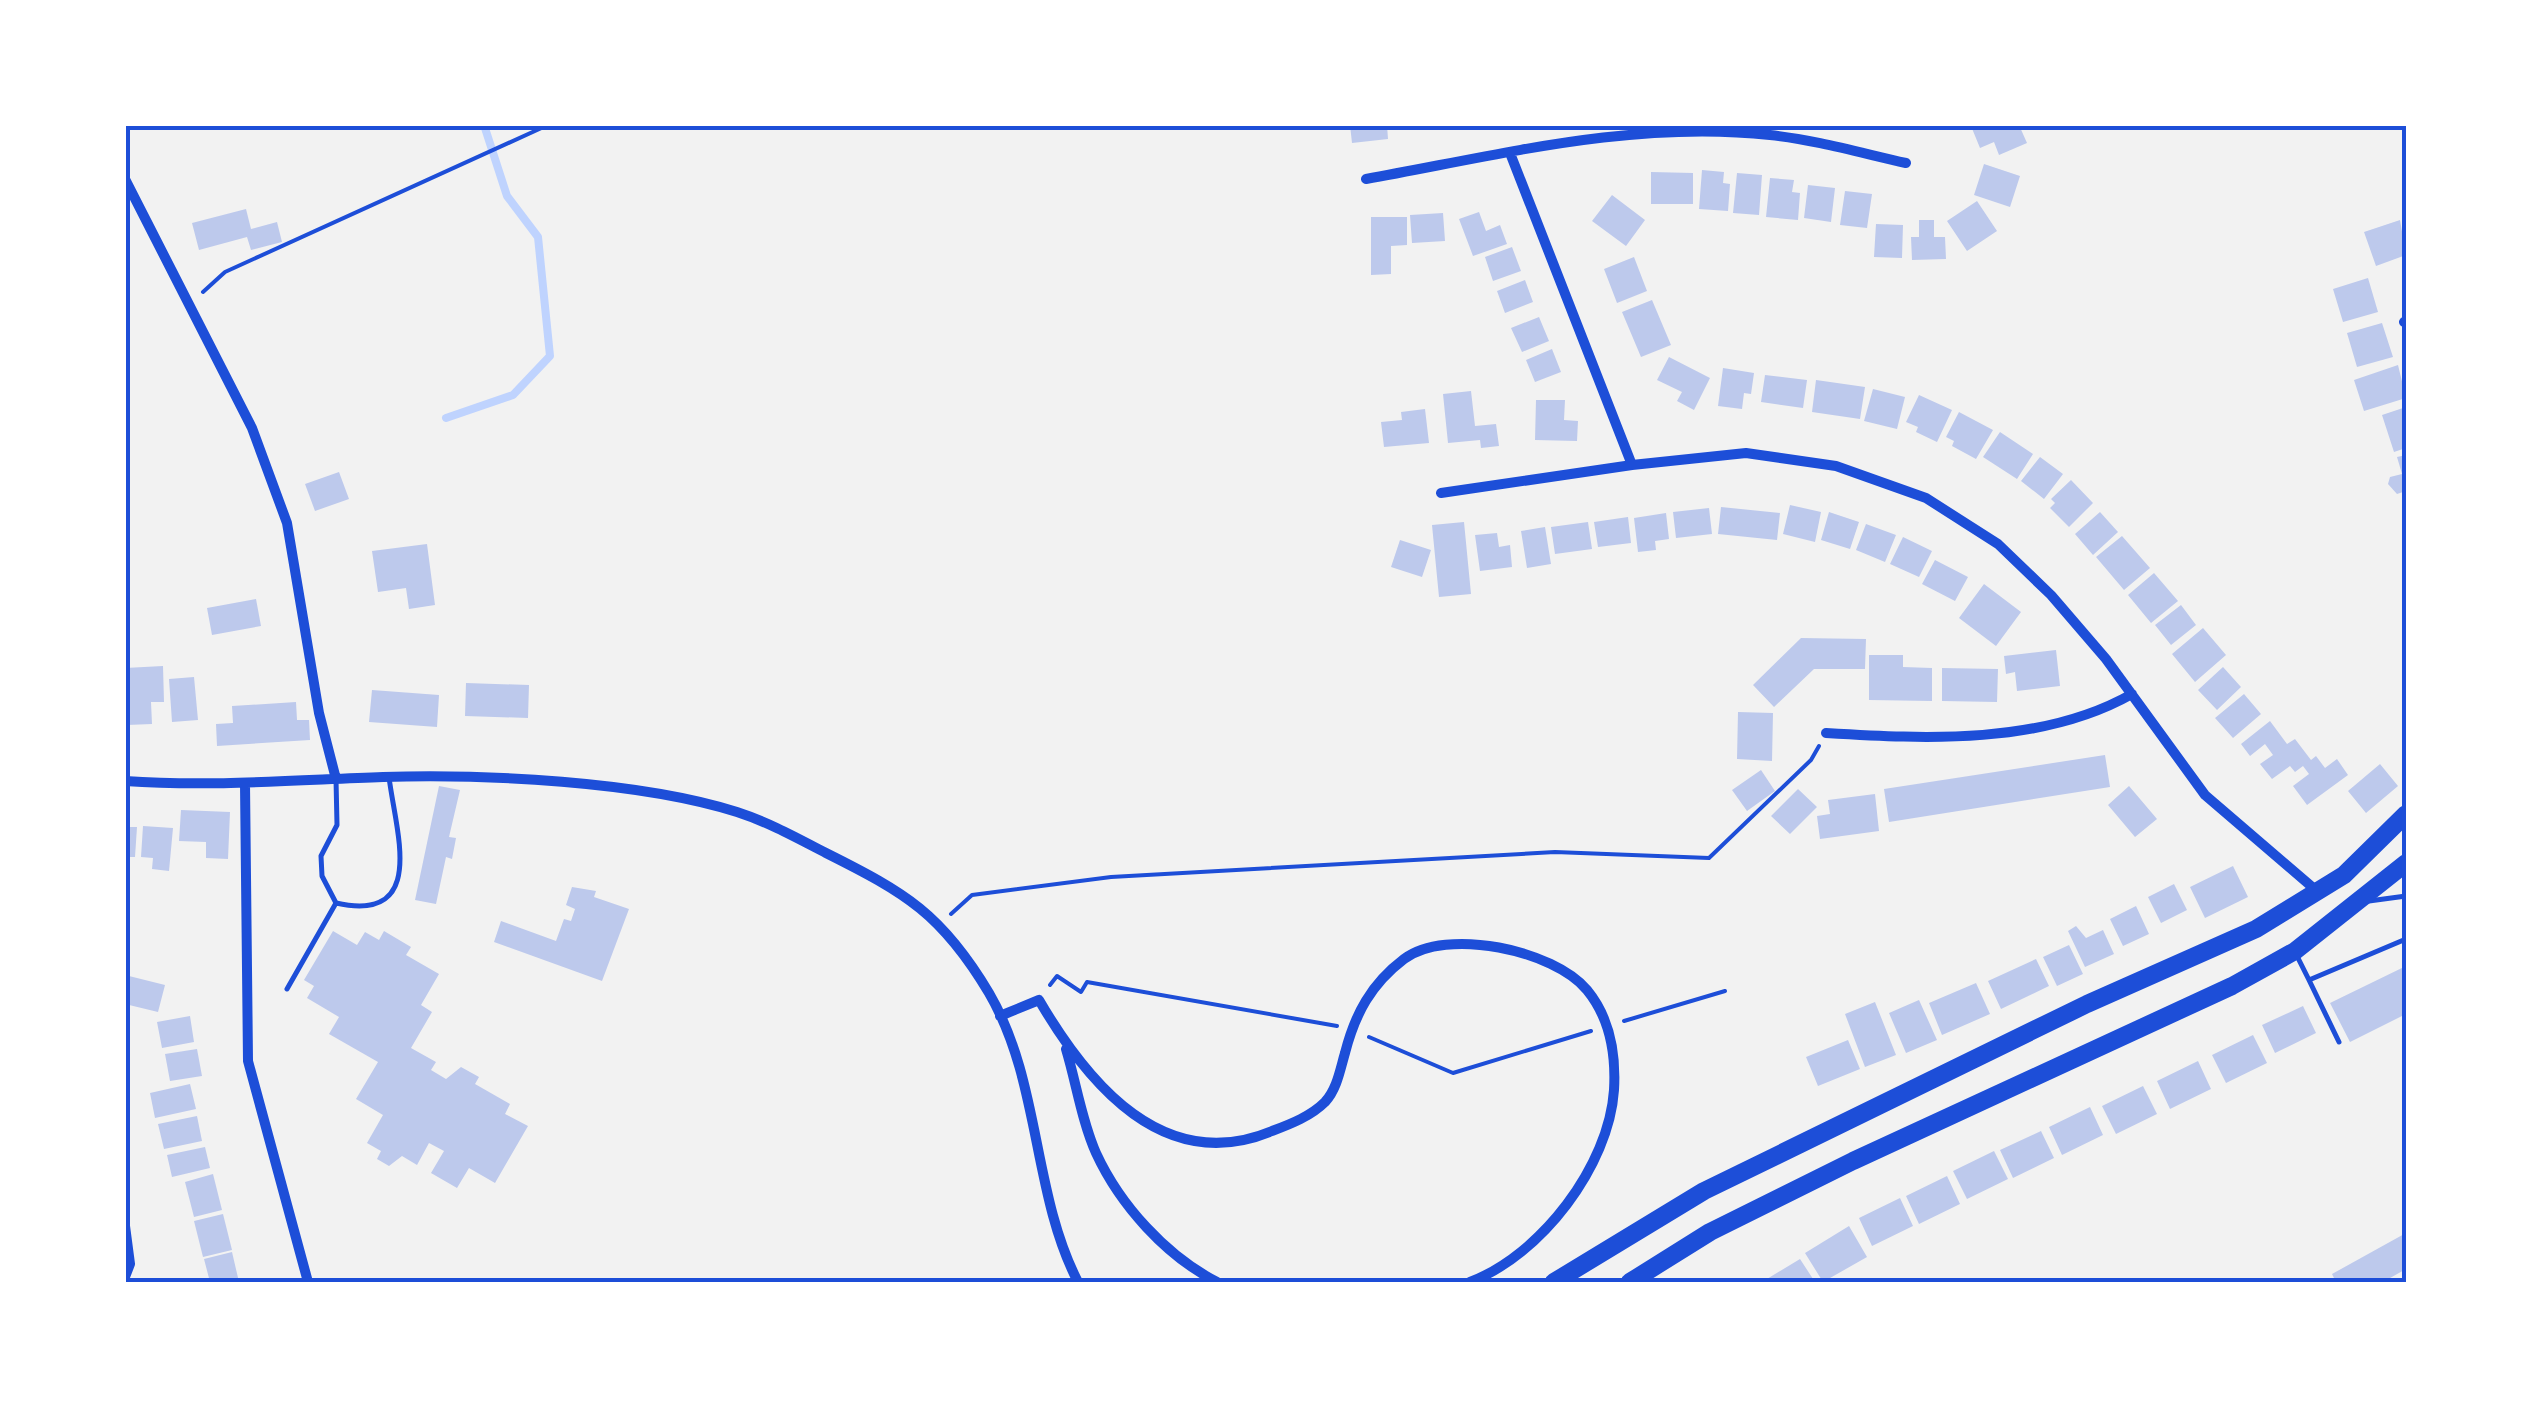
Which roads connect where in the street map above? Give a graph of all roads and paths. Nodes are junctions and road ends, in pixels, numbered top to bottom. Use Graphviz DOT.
graph roads {
  1 [pos="548,125"];
  2 [pos="1510,153"];
  3 [pos="1906,163"];
  4 [pos="125,179"];
  5 [pos="1366,179"];
  6 [pos="191,302"];
  7 [pos="1632,464"];
  8 [pos="1441,493"];
  9 [pos="2132,694"];
  10 [pos="1826,733"];
  11 [pos="389,777"];
  12 [pos="336,780"];
  13 [pos="125,781"];
  14 [pos="245,784"];
  15 [pos="2406,814"];
  16 [pos="2406,864"];
  17 [pos="2318,892"];
  18 [pos="2406,896"];
  19 [pos="2362,902"];
  20 [pos="336,903"];
  21 [pos="942,926"];
  22 [pos="2406,939"];
  23 [pos="2295,951"];
  24 [pos="2308,980"];
  25 [pos="287,988"];
  26 [pos="1000,1016"];
  27 [pos="2339,1042"];
  28 [pos="1064,1043"];
  29 [pos="125,1226"];
  30 [pos="125,1277"];
  31 [pos="308,1282"];
  32 [pos="1078,1282"];
  33 [pos="1217,1282"];
  34 [pos="1470,1282"];
  35 [pos="1554,1282"];
  36 [pos="1630,1282"];
  1 -- 6 [label="path"];
  2 -- 3 [label="street"];
  2 -- 5 [label="street"];
  2 -- 7 [label="street"];
  4 -- 6 [label="street"];
  6 -- 12 [label="street"];
  7 -- 8 [label="street"];
  7 -- 9 [label="street"];
  9 -- 10 [label="street"];
  9 -- 17 [label="street"];
  10 -- 21 [label="path"];
  11 -- 12 [label="street"];
  11 -- 20 [label="lane"];
  11 -- 21 [label="street"];
  12 -- 14 [label="street"];
  12 -- 20 [label="lane"];
  13 -- 14 [label="street"];
  14 -- 31 [label="street"];
  15 -- 17 [label="highway"];
  16 -- 19 [label="highway"];
  17 -- 35 [label="highway"];
  18 -- 19 [label="lane"];
  19 -- 23 [label="highway"];
  20 -- 25 [label="lane"];
  21 -- 26 [label="street"];
  22 -- 24 [label="lane"];
  23 -- 24 [label="lane"];
  23 -- 36 [label="highway"];
  24 -- 27 [label="lane"];
  26 -- 28 [label="street"];
  26 -- 32 [label="street"];
  28 -- 33 [label="street"];
  28 -- 34 [label="street"];
  29 -- 30 [label="street"];
}
